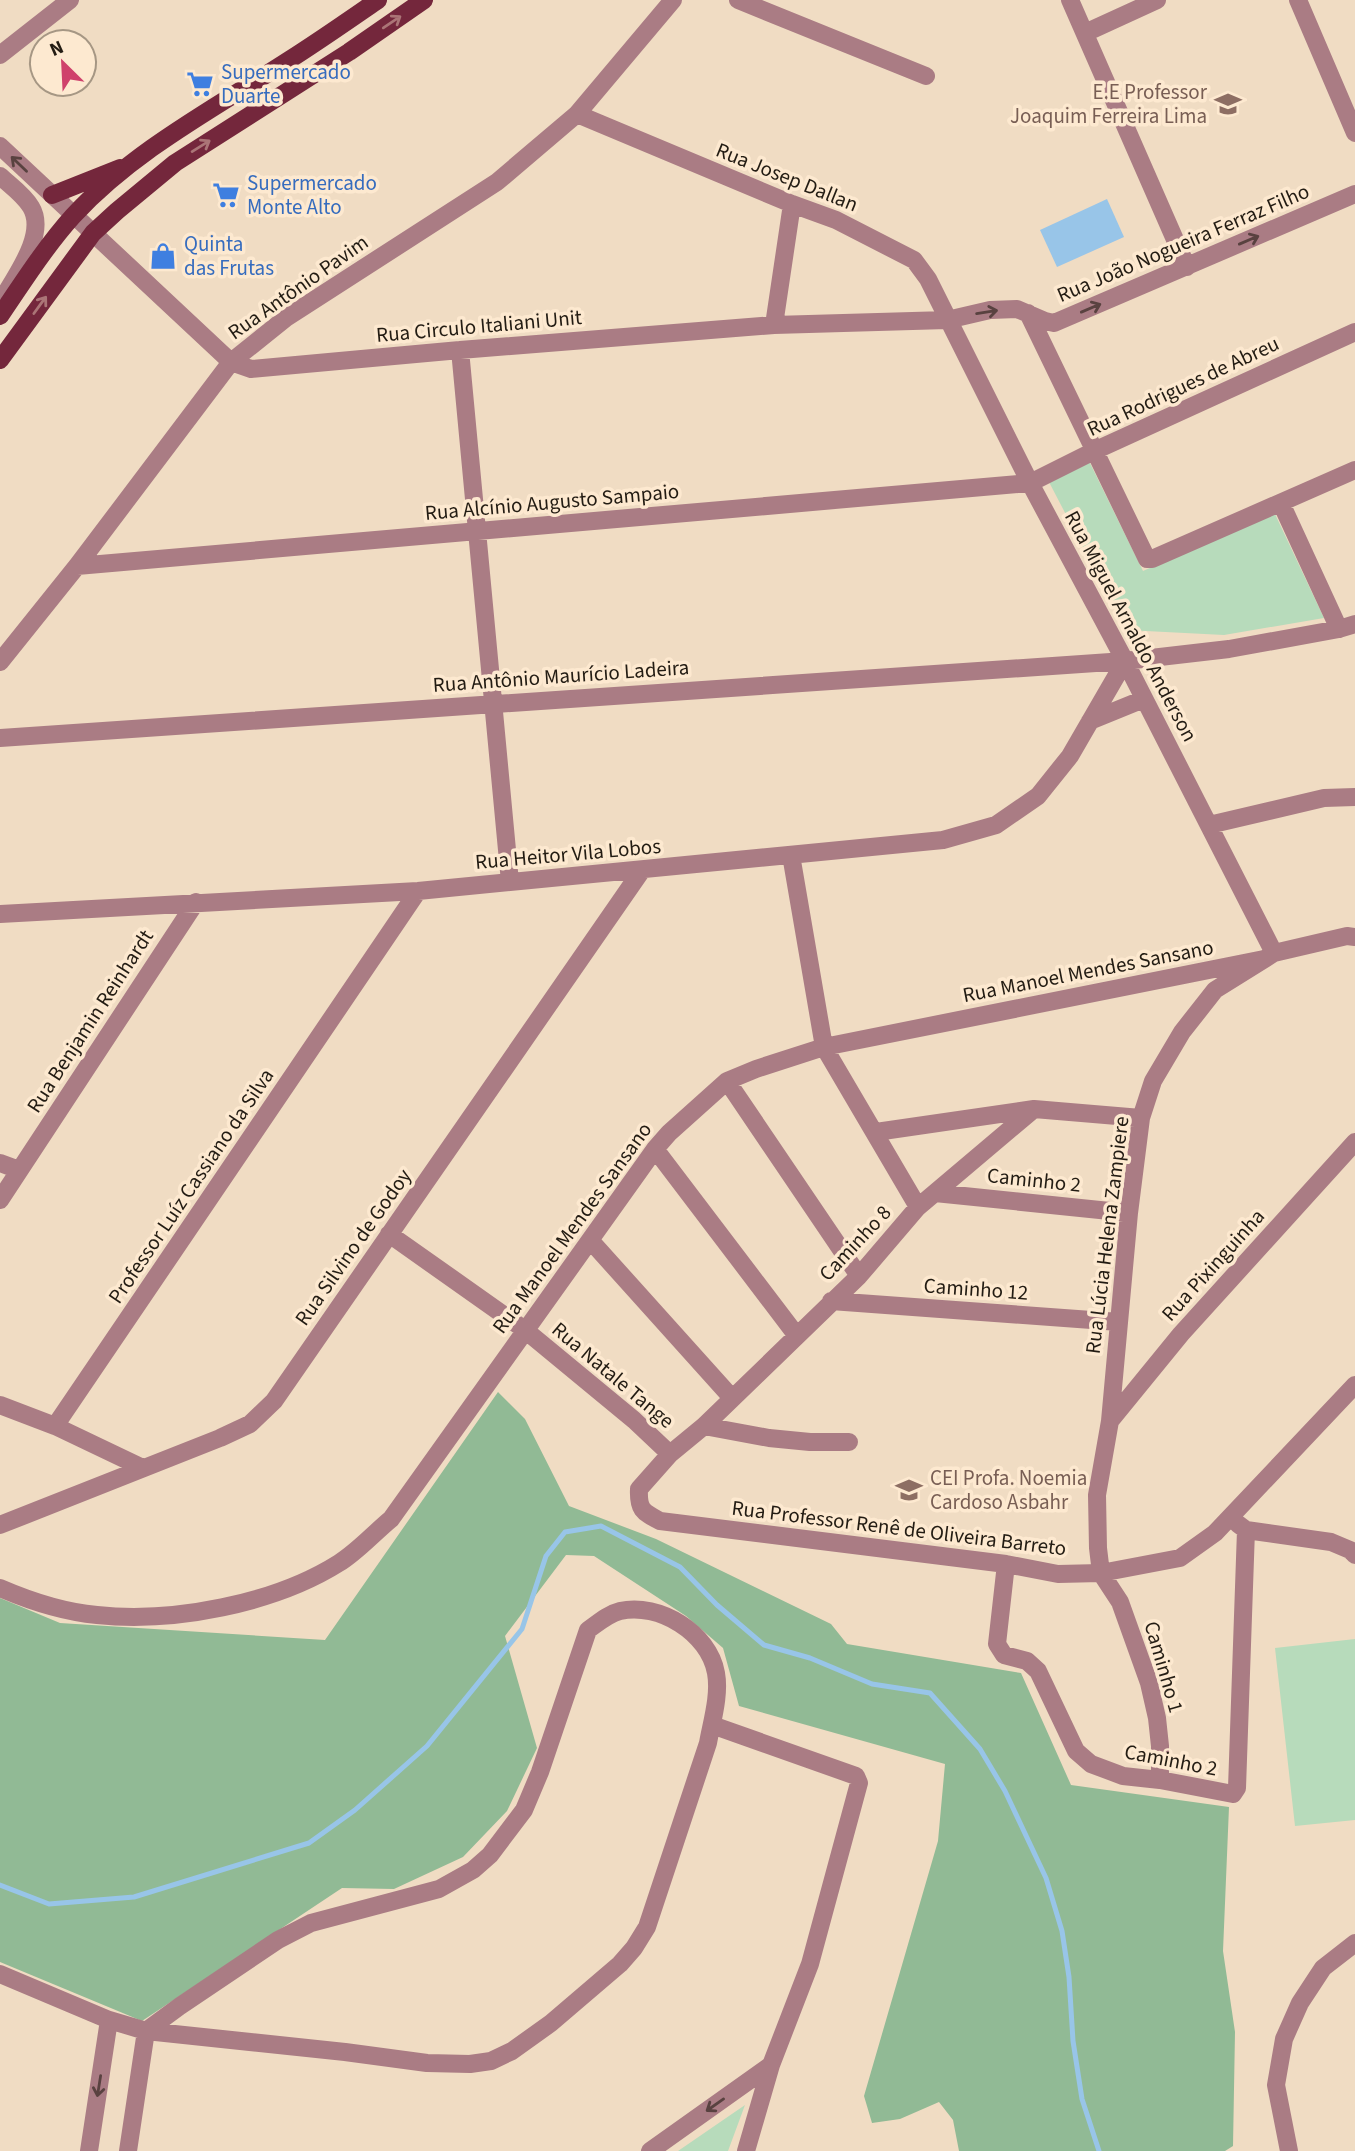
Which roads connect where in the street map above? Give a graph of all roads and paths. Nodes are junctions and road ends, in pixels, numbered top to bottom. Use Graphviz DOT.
graph roads {
  1 [pos="69,0"];
  2 [pos="378,0"];
  3 [pos="424,0"];
  4 [pos="673,0"];
  5 [pos="738,0"];
  6 [pos="1070,0"];
  7 [pos="1157,0"];
  8 [pos="1298,0"];
  9 [pos="1085,33"];
  10 [pos="0,55"];
  11 [pos="926,76"];
  12 [pos="577,114"];
  13 [pos="1355,133"];
  14 [pos="0,146"];
  15 [pos="132,162"];
  16 [pos="0,176"];
  17 [pos="1355,194"];
  18 [pos="52,195"];
  19 [pos="792,204"];
  20 [pos="74,216"];
  21 [pos="93,233"];
  22 [pos="1187,267"];
  23 [pos="0,303"];
  24 [pos="1028,313"];
  25 [pos="0,316"];
  26 [pos="947,320"];
  27 [pos="774,325"];
  28 [pos="1355,332"];
  29 [pos="460,350"];
  30 [pos="0,360"];
  31 [pos="231,362"];
  32 [pos="1094,452"];
  33 [pos="1355,470"];
  34 [pos="1030,484"];
  35 [pos="1281,503"];
  36 [pos="478,531"];
  37 [pos="77,566"];
  38 [pos="1351,625"];
  39 [pos="1125,661"];
  40 [pos="0,662"];
  41 [pos="1144,699"];
  42 [pos="494,703"];
  43 [pos="1090,721"];
  44 [pos="0,738"];
  45 [pos="1355,797"];
  46 [pos="1209,825"];
  47 [pos="791,855"];
  48 [pos="642,870"];
  49 [pos="510,882"];
  50 [pos="418,891"];
  51 [pos="195,902"];
  52 [pos="0,914"];
  53 [pos="1355,937"];
  54 [pos="1269,956"];
  55 [pos="824,1047"];
  56 [pos="727,1081"];
  57 [pos="1034,1109"];
  58 [pos="1141,1118"];
  59 [pos="876,1132"];
  60 [pos="1355,1142"];
  61 [pos="655,1149"];
  62 [pos="0,1163"];
  63 [pos="19,1170"];
  64 [pos="935,1193"];
  65 [pos="0,1200"];
  66 [pos="918,1207"];
  67 [pos="1129,1213"];
  68 [pos="389,1234"];
  69 [pos="590,1240"];
  70 [pos="859,1276"];
  71 [pos="831,1301"];
  72 [pos="1119,1322"];
  73 [pos="525,1330"];
  74 [pos="797,1336"];
  75 [pos="1355,1385"];
  76 [pos="732,1398"];
  77 [pos="0,1405"];
  78 [pos="1110,1421"];
  79 [pos="55,1426"];
  80 [pos="704,1426"];
  81 [pos="849,1441"];
  82 [pos="670,1454"];
  83 [pos="143,1468"];
  84 [pos="639,1489"];
  85 [pos="1229,1518"];
  86 [pos="3,1528"];
  87 [pos="1246,1530"];
  88 [pos="1355,1555"];
  89 [pos="1006,1564"];
  90 [pos="1101,1573"];
  91 [pos="1,1584"];
  92 [pos="712,1725"];
  93 [pos="1160,1780"];
  94 [pos="1355,1943"];
  95 [pos="0,1974"];
  96 [pos="108,2020"];
  97 [pos="146,2031"];
  98 [pos="771,2065"];
  99 [pos="89,2151"];
  100 [pos="128,2151"];
  101 [pos="650,2151"];
  102 [pos="746,2151"];
  103 [pos="1289,2151"];
  1 -- 10 [label="street"];
  2 -- 15 [label="main road"];
  21 -- 3 [label="main road, one-way"];
  4 -- 12 [label="street, Rua Antônio Pavim"];
  5 -- 11 [label="street"];
  6 -- 9 [label="street"];
  7 -- 9 [label="street"];
  8 -- 13 [label="street"];
  9 -- 22 [label="street"];
  12 -- 19 [label="street, Rua Josep Dallan"];
  12 -- 31 [label="street, Rua Antônio Pavim"];
  18 -- 14 [label="street, one-way"];
  15 -- 18 [label="main road"];
  15 -- 20 [label="main road"];
  16 -- 23 [label="street"];
  22 -- 17 [label="street, Rua João Nogueira Ferraz Filho, one-way"];
  18 -- 20 [label="street"];
  19 -- 26 [label="street, Rua Josep Dallan"];
  19 -- 27 [label="street"];
  20 -- 21 [label="street"];
  20 -- 25 [label="main road"];
  30 -- 21 [label="main road, one-way"];
  21 -- 31 [label="street"];
  24 -- 22 [label="street, Rua João Nogueira Ferraz Filho, one-way"];
  26 -- 24 [label="street, Rua João Nogueira Ferraz Filho, one-way"];
  24 -- 32 [label="street"];
  26 -- 27 [label="street, Rua Circulo Italiani Unit"];
  26 -- 34 [label="street, Rua Miguel Arnaldo Anderson"];
  27 -- 29 [label="street, Rua Circulo Italiani Unit"];
  28 -- 32 [label="street, Rua Rodrigues de Abreu"];
  29 -- 31 [label="street, Rua Circulo Italiani Unit"];
  29 -- 36 [label="street"];
  31 -- 37 [label="street, Rua Antônio Pavim"];
  32 -- 34 [label="street, Rua Rodrigues de Abreu"];
  32 -- 35 [label="street"];
  33 -- 35 [label="street"];
  34 -- 36 [label="street, Rua Alcínio Augusto Sampaio"];
  34 -- 39 [label="street, Rua Miguel Arnaldo Anderson"];
  35 -- 38 [label="street"];
  36 -- 37 [label="street, Rua Alcínio Augusto Sampaio"];
  36 -- 42 [label="street"];
  37 -- 40 [label="street, Rua Antônio Pavim"];
  38 -- 39 [label="street, Rua Antônio Maurício Ladeira"];
  39 -- 41 [label="street, Rua Miguel Arnaldo Anderson"];
  39 -- 42 [label="street, Rua Antônio Maurício Ladeira"];
  39 -- 43 [label="street, Rua Heitor Vila Lobos"];
  41 -- 43 [label="street"];
  41 -- 46 [label="street, Rua Miguel Arnaldo Anderson"];
  42 -- 44 [label="street, Rua Antônio Maurício Ladeira"];
  42 -- 49 [label="street"];
  43 -- 47 [label="street, Rua Heitor Vila Lobos"];
  45 -- 46 [label="street"];
  46 -- 54 [label="street, Rua Miguel Arnaldo Anderson"];
  47 -- 48 [label="street, Rua Heitor Vila Lobos"];
  47 -- 55 [label="street"];
  48 -- 49 [label="street, Rua Heitor Vila Lobos"];
  48 -- 68 [label="street, Rua Silvino de Godoy"];
  49 -- 50 [label="street, Rua Heitor Vila Lobos"];
  50 -- 51 [label="street, Rua Heitor Vila Lobos"];
  50 -- 79 [label="street, Professor Luíz Cassiano da Silva"];
  51 -- 52 [label="street, Rua Heitor Vila Lobos"];
  51 -- 63 [label="street, Rua Benjamin Reinhardt"];
  53 -- 54 [label="street, Rua Lúcia Helena Zampiere"];
  54 -- 55 [label="street, Rua Manoel Mendes Sansano"];
  54 -- 58 [label="street, Rua Lúcia Helena Zampiere"];
  55 -- 56 [label="street, Rua Manoel Mendes Sansano"];
  55 -- 59 [label="street"];
  56 -- 61 [label="street, Rua Manoel Mendes Sansano"];
  56 -- 70 [label="street"];
  57 -- 58 [label="street"];
  57 -- 59 [label="street"];
  57 -- 64 [label="street, Caminho 8"];
  58 -- 67 [label="street, Rua Lúcia Helena Zampiere"];
  59 -- 66 [label="street"];
  60 -- 78 [label="street, Rua Pixinguinha"];
  61 -- 69 [label="street, Rua Manoel Mendes Sansano"];
  61 -- 74 [label="street"];
  62 -- 63 [label="street"];
  63 -- 65 [label="street, Rua Benjamin Reinhardt"];
  64 -- 66 [label="street, Caminho 8"];
  64 -- 67 [label="street, Caminho 2"];
  66 -- 70 [label="street, Caminho 8"];
  67 -- 72 [label="street, Rua Lúcia Helena Zampiere"];
  68 -- 73 [label="street, Rua Natale Tange"];
  68 -- 83 [label="street, Rua Silvino de Godoy"];
  69 -- 73 [label="street, Rua Manoel Mendes Sansano"];
  69 -- 76 [label="street"];
  70 -- 71 [label="street, Caminho 8"];
  71 -- 72 [label="street, Caminho 12"];
  71 -- 74 [label="street, Caminho 8"];
  72 -- 78 [label="street, Rua Lúcia Helena Zampiere"];
  73 -- 82 [label="street, Rua Natale Tange"];
  73 -- 91 [label="street, Rua Manoel Mendes Sansano"];
  74 -- 76 [label="street, Caminho 8"];
  75 -- 85 [label="street, Rua Professor Renê de Oliveira Barreto"];
  76 -- 80 [label="street, Caminho 8"];
  77 -- 79 [label="street"];
  78 -- 90 [label="street, Rua Lúcia Helena Zampiere"];
  79 -- 83 [label="street"];
  80 -- 81 [label="street"];
  80 -- 82 [label="street, Caminho 8"];
  82 -- 84 [label="street, Caminho 8"];
  83 -- 86 [label="street, Rua Silvino de Godoy"];
  84 -- 89 [label="street, Rua Professor Renê de Oliveira Barreto"];
  85 -- 87 [label="street"];
  85 -- 90 [label="street, Rua Professor Renê de Oliveira Barreto"];
  87 -- 88 [label="street"];
  87 -- 93 [label="street, Caminho 2"];
  89 -- 90 [label="street, Rua Professor Renê de Oliveira Barreto"];
  89 -- 93 [label="street, Caminho 2"];
  90 -- 93 [label="street, Caminho 1"];
  92 -- 97 [label="street"];
  92 -- 97 [label="street"];
  92 -- 98 [label="street"];
  94 -- 103 [label="street"];
  95 -- 96 [label="street"];
  96 -- 97 [label="street"];
  96 -- 99 [label="street, one-way"];
  97 -- 100 [label="street"];
  98 -- 101 [label="street, one-way"];
  98 -- 102 [label="street"];
}
